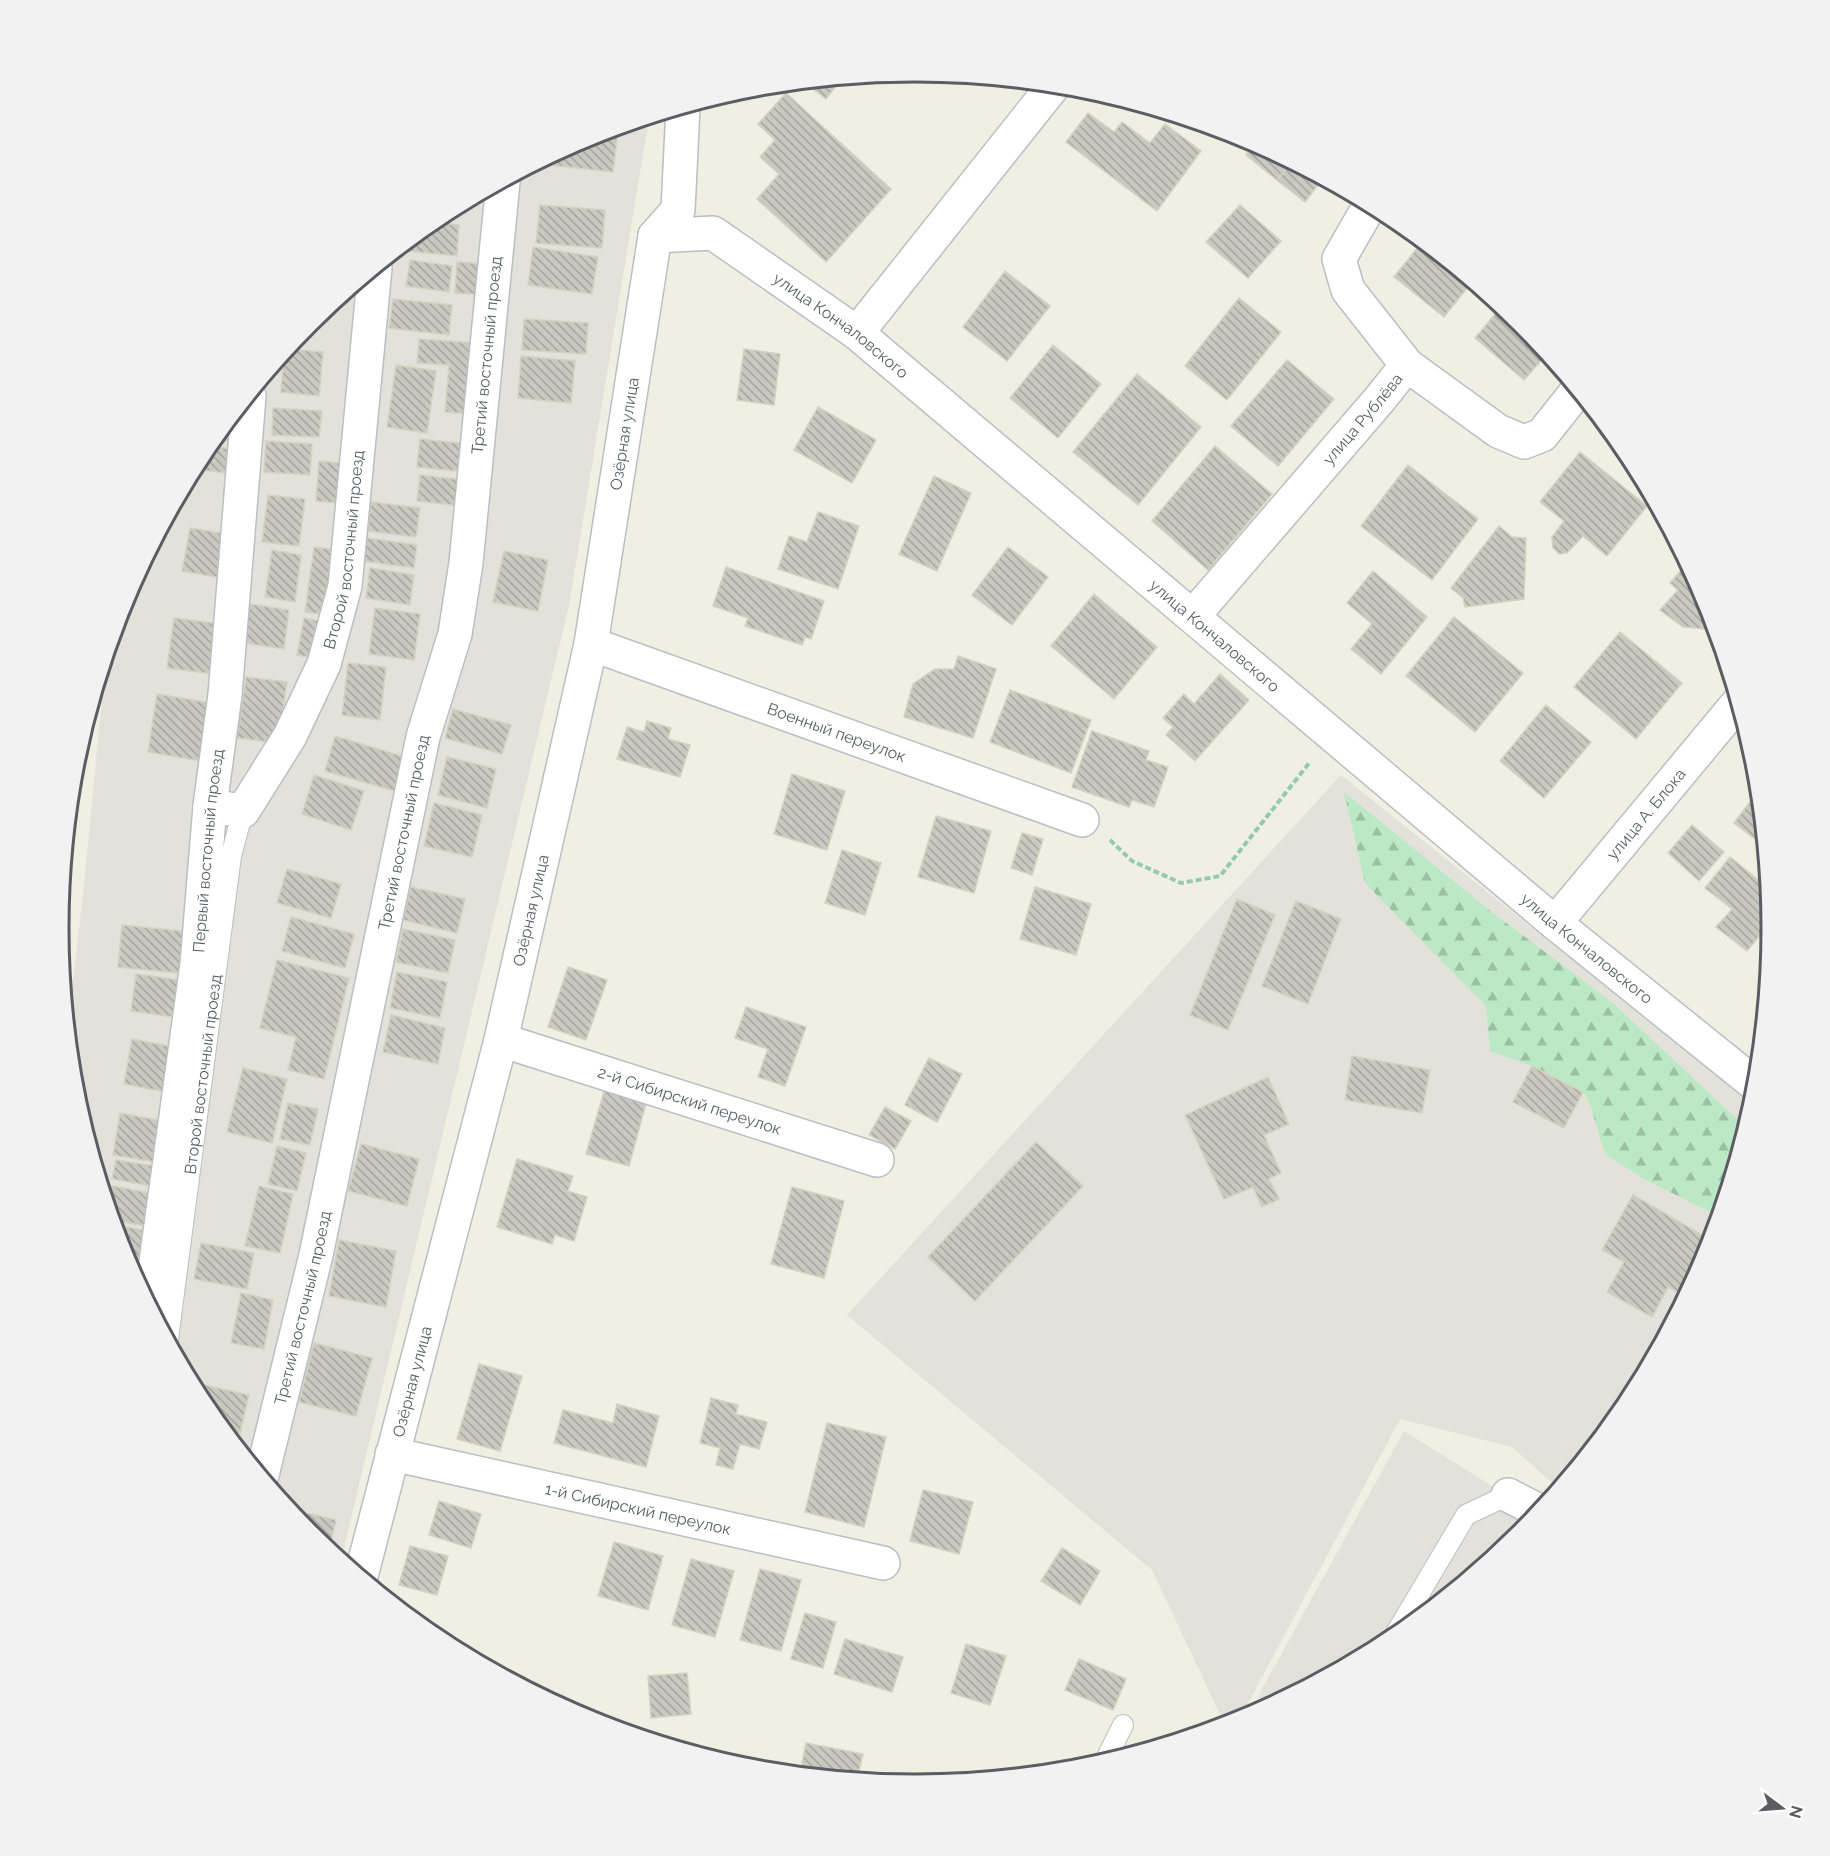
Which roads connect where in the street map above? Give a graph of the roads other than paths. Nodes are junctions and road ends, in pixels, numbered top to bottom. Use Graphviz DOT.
graph roads {
  1 [pos="1048,93"];
  2 [pos="683,115"];
  3 [pos="502,190"];
  4 [pos="1366,213"];
  5 [pos="655,236"];
  6 [pos="374,278"];
  7 [pos="857,333"];
  8 [pos="1407,365"];
  9 [pos="1573,397"];
  10 [pos="248,408"];
  11 [pos="1193,616"];
  12 [pos="591,644"];
  13 [pos="1732,710"];
  14 [pos="210,806"];
  15 [pos="243,811"];
  16 [pos="1082,820"];
  17 [pos="1555,923"];
  18 [pos="501,1040"];
  19 [pos="1748,1077"];
  20 [pos="877,1160"];
  21 [pos="152,1293"];
  22 [pos="170,1327"];
  23 [pos="392,1454"];
  24 [pos="263,1466"];
  25 [pos="1508,1496"];
  26 [pos="1531,1507"];
  27 [pos="884,1563"];
  28 [pos="363,1569"];
  29 [pos="1406,1616"];
  30 [pos="1123,1725"];
  31 [pos="1110,1751"];
  1 -- 7 [label="street"];
  2 -- 5 [label="street"];
  3 -- 24 [label="street, Третий восточный проезд"];
  4 -- 8 [label="street, улица Рублёва"];
  5 -- 7 [label="street, улица Кончаловского"];
  5 -- 12 [label="street, Озёрная улица"];
  6 -- 15 [label="street, Второй восточный проезд"];
  7 -- 11 [label="street, улица Кончаловского"];
  8 -- 9 [label="street"];
  8 -- 11 [label="street, улица Рублёва"];
  10 -- 14 [label="street, Первый восточный проезд"];
  11 -- 17 [label="street, улица Кончаловского"];
  12 -- 16 [label="street, Военный переулок"];
  12 -- 18 [label="street, Озёрная улица"];
  13 -- 17 [label="street, улица А. Блока"];
  14 -- 15 [label="street"];
  14 -- 21 [label="street, Первый восточный проезд"];
  15 -- 22 [label="lane, Второй восточный проезд"];
  17 -- 19 [label="street, улица Кончаловского"];
  18 -- 20 [label="street, 2-й Сибирский переулок"];
  18 -- 23 [label="street, Озёрная улица"];
  23 -- 27 [label="street, 1-й Сибирский переулок"];
  23 -- 28 [label="street, Озёрная улица"];
  25 -- 26 [label="street"];
  25 -- 29 [label="lane"];
  30 -- 31 [label="lane"];
}
